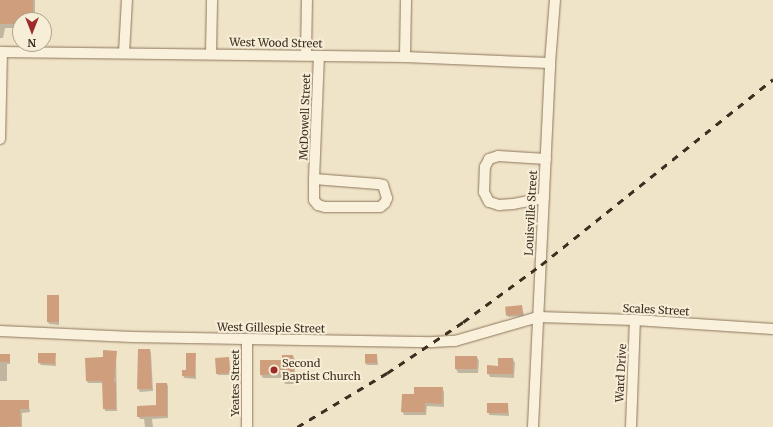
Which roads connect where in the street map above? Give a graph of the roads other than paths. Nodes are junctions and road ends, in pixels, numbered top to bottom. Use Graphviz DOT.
graph roads {
  1 [pos="127,0"];
  2 [pos="212,0"];
  3 [pos="307,0"];
  4 [pos="406,0"];
  5 [pos="555,0"];
  6 [pos="1,52"];
  7 [pos="124,53"];
  8 [pos="211,54"];
  9 [pos="306,56"];
  10 [pos="319,56"];
  11 [pos="405,57"];
  12 [pos="550,63"];
  13 [pos="0,139"];
  14 [pos="546,159"];
  15 [pos="314,179"];
  16 [pos="544,198"];
  17 [pos="538,317"];
  18 [pos="635,320"];
  19 [pos="773,329"];
  20 [pos="0,331"];
  21 [pos="247,340"];
  22 [pos="247,427"];
  23 [pos="534,427"];
  24 [pos="631,427"];
  1 -- 7 [label="street"];
  2 -- 8 [label="street"];
  3 -- 9 [label="street"];
  4 -- 11 [label="street"];
  5 -- 12 [label="street, Louisville Street"];
  6 -- 7 [label="street, West Wood Street"];
  6 -- 13 [label="street"];
  7 -- 8 [label="street, West Wood Street"];
  8 -- 9 [label="street, West Wood Street"];
  9 -- 10 [label="street, West Wood Street"];
  10 -- 11 [label="street, West Wood Street"];
  10 -- 15 [label="street, McDowell Street"];
  11 -- 12 [label="street, West Wood Street"];
  12 -- 14 [label="street, Louisville Street"];
  14 -- 16 [label="street, Louisville Street"];
  14 -- 16 [label="street"];
  15 -- 15 [label="street, McDowell Street"];
  16 -- 17 [label="street, Louisville Street"];
  17 -- 18 [label="street, Scales Street"];
  17 -- 21 [label="street, West Gillespie Street"];
  17 -- 23 [label="street, Louisville Street"];
  18 -- 19 [label="street, Scales Street"];
  18 -- 24 [label="street, Ward Drive"];
  20 -- 21 [label="street, West Gillespie Street"];
  21 -- 22 [label="street, Yeates Street"];
}
